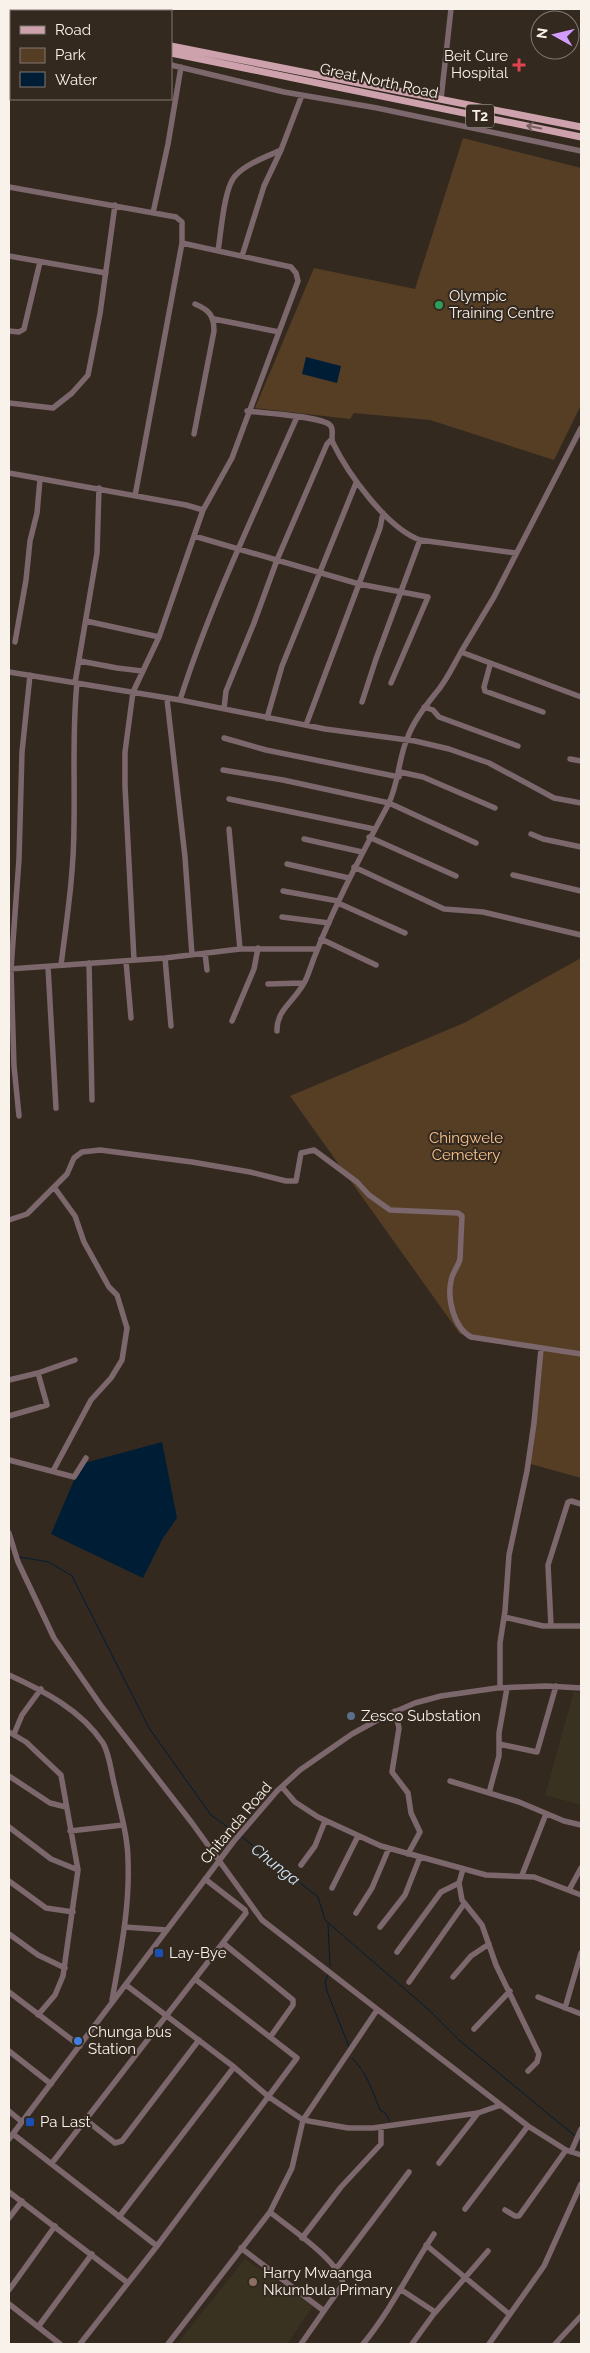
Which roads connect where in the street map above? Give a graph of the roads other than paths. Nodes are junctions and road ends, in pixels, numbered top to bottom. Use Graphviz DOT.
graph roads {
  1 [pos="451,9"];
  2 [pos="172,46"];
  3 [pos="172,53"];
  4 [pos="194,57"];
  5 [pos="172,65"];
  6 [pos="181,67"];
  7 [pos="191,70"];
  8 [pos="302,95"];
  9 [pos="441,99"];
  10 [pos="581,127"];
  11 [pos="581,137"];
  12 [pos="281,150"];
  13 [pos="581,151"];
  14 [pos="9,187"];
  15 [pos="115,205"];
  16 [pos="153,212"];
  17 [pos="182,243"];
  18 [pos="218,251"];
  19 [pos="9,256"];
  20 [pos="242,256"];
  21 [pos="40,262"];
  22 [pos="106,273"];
  23 [pos="195,304"];
  24 [pos="214,319"];
  25 [pos="9,331"];
  26 [pos="279,332"];
  27 [pos="9,403"];
  28 [pos="247,412"];
  29 [pos="297,417"];
  30 [pos="581,428"];
  31 [pos="194,434"];
  32 [pos="331,440"];
  33 [pos="9,473"];
  34 [pos="40,479"];
  35 [pos="356,484"];
  36 [pos="99,488"];
  37 [pos="135,496"];
  38 [pos="203,510"];
  39 [pos="383,512"];
  40 [pos="194,536"];
  41 [pos="420,540"];
  42 [pos="238,549"];
  43 [pos="516,553"];
  44 [pos="277,560"];
  45 [pos="319,572"];
  46 [pos="359,584"];
  47 [pos="402,590"];
  48 [pos="86,621"];
  49 [pos="159,637"];
  50 [pos="15,642"];
  51 [pos="461,652"];
  52 [pos="80,661"];
  53 [pos="490,665"];
  54 [pos="142,671"];
  55 [pos="9,672"];
  56 [pos="30,675"];
  57 [pos="76,683"];
  58 [pos="390,683"];
  59 [pos="133,692"];
  60 [pos="581,697"];
  61 [pos="167,699"];
  62 [pos="180,700"];
  63 [pos="362,702"];
  64 [pos="424,707"];
  65 [pos="224,709"];
  66 [pos="543,712"];
  67 [pos="266,718"];
  68 [pos="306,725"];
  69 [pos="224,738"];
  70 [pos="406,740"];
  71 [pos="518,746"];
  72 [pos="570,759"];
  73 [pos="581,761"];
  74 [pos="223,770"];
  75 [pos="399,775"];
  76 [pos="229,799"];
  77 [pos="389,803"];
  78 [pos="581,803"];
  79 [pos="495,808"];
  80 [pos="229,829"];
  81 [pos="374,829"];
  82 [pos="530,834"];
  83 [pos="369,837"];
  84 [pos="304,839"];
  85 [pos="476,843"];
  86 [pos="581,847"];
  87 [pos="362,852"];
  88 [pos="287,864"];
  89 [pos="354,868"];
  90 [pos="513,875"];
  91 [pos="456,876"];
  92 [pos="349,878"];
  93 [pos="283,891"];
  94 [pos="581,891"];
  95 [pos="12,902"];
  96 [pos="338,902"];
  97 [pos="282,917"];
  98 [pos="329,923"];
  99 [pos="405,933"];
  100 [pos="581,935"];
  101 [pos="321,939"];
  102 [pos="258,948"];
  103 [pos="240,949"];
  104 [pos="316,949"];
  105 [pos="205,953"];
  106 [pos="192,955"];
  107 [pos="165,958"];
  108 [pos="134,960"];
  109 [pos="126,961"];
  110 [pos="89,963"];
  111 [pos="61,965"];
  112 [pos="376,965"];
  113 [pos="48,967"];
  114 [pos="10,969"];
  115 [pos="206,970"];
  116 [pos="304,983"];
  117 [pos="268,984"];
  118 [pos="131,1018"];
  119 [pos="232,1020"];
  120 [pos="171,1026"];
  121 [pos="277,1031"];
  122 [pos="9,1074"];
  123 [pos="16,1080"];
  124 [pos="92,1100"];
  125 [pos="56,1108"];
  126 [pos="19,1116"];
  127 [pos="54,1187"];
  128 [pos="9,1220"];
  129 [pos="541,1349"];
  130 [pos="581,1354"];
  131 [pos="74,1360"];
  132 [pos="38,1373"];
  133 [pos="9,1380"];
  134 [pos="9,1416"];
  135 [pos="86,1458"];
  136 [pos="9,1460"];
  137 [pos="53,1471"];
  138 [pos="581,1504"];
  139 [pos="9,1533"];
  140 [pos="504,1617"];
  141 [pos="551,1626"];
  142 [pos="581,1626"];
  143 [pos="9,1675"];
  144 [pos="500,1684"];
  145 [pos="556,1686"];
  146 [pos="507,1688"];
  147 [pos="581,1688"];
  148 [pos="41,1689"];
  149 [pos="395,1711"];
  150 [pos="11,1733"];
  151 [pos="500,1744"];
  152 [pos="9,1776"];
  153 [pos="450,1781"];
  154 [pos="282,1787"];
  155 [pos="489,1793"];
  156 [pos="66,1808"];
  157 [pos="546,1814"];
  158 [pos="325,1821"];
  159 [pos="581,1824"];
  160 [pos="123,1825"];
  161 [pos="9,1827"];
  162 [pos="70,1831"];
  163 [pos="358,1836"];
  164 [pos="389,1848"];
  165 [pos="408,1854"];
  166 [pos="420,1857"];
  167 [pos="218,1862"];
  168 [pos="301,1865"];
  169 [pos="581,1868"];
  170 [pos="463,1869"];
  171 [pos="78,1870"];
  172 [pos="522,1875"];
  173 [pos="205,1880"];
  174 [pos="9,1881"];
  175 [pos="459,1883"];
  176 [pos="332,1888"];
  177 [pos="569,1890"];
  178 [pos="581,1895"];
  179 [pos="464,1904"];
  180 [pos="73,1912"];
  181 [pos="356,1913"];
  182 [pos="124,1927"];
  183 [pos="380,1927"];
  184 [pos="167,1930"];
  185 [pos="9,1934"];
  186 [pos="223,1944"];
  187 [pos="488,1944"];
  188 [pos="398,1952"];
  189 [pos="581,1953"];
  190 [pos="65,1968"];
  191 [pos="454,1977"];
  192 [pos="195,1979"];
  193 [pos="409,1982"];
  194 [pos="126,1985"];
  195 [pos="510,1991"];
  196 [pos="9,1992"];
  197 [pos="538,1997"];
  198 [pos="112,2000"];
  199 [pos="565,2008"];
  200 [pos="377,2010"];
  201 [pos="581,2014"];
  202 [pos="38,2015"];
  203 [pos="166,2015"];
  204 [pos="474,2029"];
  205 [pos="271,2036"];
  206 [pos="199,2040"];
  207 [pos="80,2046"];
  208 [pos="9,2051"];
  209 [pos="234,2066"];
  210 [pos="528,2071"];
  211 [pos="51,2084"];
  212 [pos="270,2097"];
  213 [pos="501,2105"];
  214 [pos="9,2112"];
  215 [pos="478,2113"];
  216 [pos="86,2120"];
  217 [pos="303,2120"];
  218 [pos="22,2122"];
  219 [pos="528,2126"];
  220 [pos="381,2127"];
  221 [pos="581,2129"];
  222 [pos="11,2137"];
  223 [pos="568,2151"];
  224 [pos="581,2154"];
  225 [pos="439,2163"];
  226 [pos="52,2164"];
  227 [pos="409,2172"];
  228 [pos="581,2184"];
  229 [pos="9,2192"];
  230 [pos="22,2201"];
  231 [pos="465,2209"];
  232 [pos="504,2210"];
  233 [pos="270,2212"];
  234 [pos="119,2217"];
  235 [pos="9,2218"];
  236 [pos="55,2226"];
  237 [pos="434,2234"];
  238 [pos="302,2238"];
  239 [pos="426,2245"];
  240 [pos="156,2246"];
  241 [pos="242,2248"];
  242 [pos="488,2250"];
  243 [pos="92,2254"];
  244 [pos="336,2268"];
  245 [pos="465,2277"];
  246 [pos="128,2283"];
  247 [pos="400,2289"];
  248 [pos="9,2290"];
  249 [pos="9,2304"];
  250 [pos="324,2311"];
  251 [pos="435,2312"];
  252 [pos="509,2314"];
  253 [pos="581,2316"];
  254 [pos="38,2327"];
  255 [pos="303,2343"];
  256 [pos="60,2344"];
  257 [pos="80,2344"];
  258 [pos="168,2344"];
  259 [pos="363,2344"];
  260 [pos="412,2344"];
  261 [pos="488,2344"];
  262 [pos="556,2344"];
  1 -- 9 [label="street"];
  2 -- 9 [label="main road, Great North Road / T2"];
  3 -- 4 [label="main road, Great North Road / T2"];
  4 -- 7 [label="street"];
  11 -- 4 [label="main road, Great North Road / T2, one-way"];
  5 -- 6 [label="street"];
  6 -- 7 [label="street"];
  6 -- 16 [label="street"];
  7 -- 8 [label="street"];
  8 -- 12 [label="street"];
  8 -- 13 [label="street"];
  9 -- 10 [label="main road, Great North Road / T2"];
  12 -- 18 [label="street"];
  12 -- 20 [label="street"];
  14 -- 15 [label="street"];
  15 -- 16 [label="street"];
  15 -- 22 [label="street"];
  16 -- 17 [label="street"];
  17 -- 18 [label="street"];
  17 -- 37 [label="street"];
  18 -- 20 [label="street"];
  19 -- 21 [label="street"];
  20 -- 26 [label="street"];
  21 -- 22 [label="street"];
  21 -- 25 [label="street"];
  22 -- 27 [label="street"];
  23 -- 24 [label="street"];
  24 -- 26 [label="street"];
  24 -- 31 [label="street"];
  26 -- 28 [label="street"];
  28 -- 29 [label="street"];
  28 -- 38 [label="street"];
  29 -- 32 [label="street"];
  29 -- 42 [label="street"];
  30 -- 43 [label="street"];
  32 -- 35 [label="street"];
  32 -- 44 [label="street"];
  33 -- 34 [label="street"];
  34 -- 36 [label="street"];
  34 -- 50 [label="street"];
  35 -- 39 [label="street"];
  35 -- 45 [label="street"];
  36 -- 37 [label="street"];
  36 -- 48 [label="street"];
  37 -- 38 [label="street"];
  38 -- 40 [label="street"];
  39 -- 41 [label="street"];
  39 -- 46 [label="street"];
  40 -- 42 [label="street"];
  40 -- 49 [label="street"];
  41 -- 43 [label="street"];
  41 -- 47 [label="street"];
  42 -- 44 [label="street"];
  42 -- 62 [label="street"];
  43 -- 51 [label="street"];
  44 -- 45 [label="street"];
  44 -- 65 [label="street"];
  45 -- 46 [label="street"];
  45 -- 67 [label="street"];
  46 -- 47 [label="street"];
  46 -- 68 [label="street"];
  47 -- 58 [label="street"];
  47 -- 63 [label="street"];
  48 -- 49 [label="street"];
  48 -- 52 [label="street"];
  49 -- 54 [label="street"];
  51 -- 53 [label="street"];
  51 -- 64 [label="street"];
  52 -- 54 [label="street"];
  52 -- 57 [label="street"];
  53 -- 60 [label="street"];
  53 -- 66 [label="street"];
  54 -- 59 [label="street"];
  55 -- 56 [label="street"];
  56 -- 57 [label="street"];
  56 -- 95 [label="street"];
  57 -- 59 [label="street"];
  57 -- 111 [label="street"];
  59 -- 61 [label="street"];
  59 -- 108 [label="street"];
  61 -- 62 [label="street"];
  61 -- 106 [label="street"];
  62 -- 65 [label="street"];
  64 -- 70 [label="street"];
  64 -- 71 [label="street"];
  65 -- 67 [label="street"];
  67 -- 68 [label="street"];
  68 -- 70 [label="street"];
  69 -- 75 [label="street"];
  70 -- 75 [label="street"];
  70 -- 78 [label="street"];
  72 -- 73 [label="street"];
  74 -- 77 [label="street"];
  75 -- 77 [label="street"];
  75 -- 79 [label="street"];
  76 -- 81 [label="street"];
  77 -- 81 [label="street"];
  77 -- 85 [label="street"];
  80 -- 103 [label="street"];
  81 -- 83 [label="street"];
  82 -- 86 [label="street"];
  83 -- 87 [label="street"];
  83 -- 91 [label="street"];
  84 -- 87 [label="street"];
  87 -- 89 [label="street"];
  88 -- 92 [label="street"];
  89 -- 92 [label="street"];
  89 -- 100 [label="street"];
  90 -- 94 [label="street"];
  92 -- 96 [label="street"];
  93 -- 96 [label="street"];
  95 -- 114 [label="street"];
  96 -- 98 [label="street"];
  96 -- 99 [label="street"];
  97 -- 98 [label="street"];
  98 -- 101 [label="street"];
  101 -- 104 [label="street"];
  101 -- 112 [label="street"];
  102 -- 103 [label="street"];
  102 -- 104 [label="street"];
  102 -- 119 [label="street"];
  103 -- 105 [label="street"];
  104 -- 116 [label="street"];
  105 -- 106 [label="street"];
  105 -- 115 [label="street"];
  106 -- 107 [label="street"];
  107 -- 108 [label="street"];
  107 -- 120 [label="street"];
  108 -- 109 [label="street"];
  109 -- 110 [label="street"];
  109 -- 118 [label="street"];
  110 -- 111 [label="street"];
  110 -- 124 [label="street"];
  111 -- 113 [label="street"];
  113 -- 114 [label="street"];
  113 -- 125 [label="street"];
  114 -- 123 [label="street"];
  116 -- 117 [label="street"];
  116 -- 121 [label="street"];
  122 -- 123 [label="street"];
  123 -- 126 [label="street"];
  127 -- 128 [label="street"];
  127 -- 129 [label="street"];
  127 -- 137 [label="street"];
  129 -- 130 [label="street"];
  129 -- 140 [label="street"];
  131 -- 132 [label="street"];
  132 -- 133 [label="street"];
  132 -- 134 [label="street"];
  135 -- 137 [label="street"];
  136 -- 137 [label="street"];
  138 -- 141 [label="street"];
  139 -- 167 [label="street"];
  140 -- 141 [label="street"];
  140 -- 144 [label="street"];
  141 -- 142 [label="street"];
  143 -- 148 [label="street"];
  145 -- 146 [label="street, Chitanda Road"];
  145 -- 147 [label="street, Chitanda Road"];
  145 -- 151 [label="street"];
  146 -- 149 [label="street, Chitanda Road"];
  146 -- 151 [label="street"];
  148 -- 150 [label="street"];
  148 -- 160 [label="street"];
  149 -- 154 [label="street, Chitanda Road"];
  149 -- 165 [label="street"];
  150 -- 156 [label="street"];
  151 -- 155 [label="street"];
  152 -- 156 [label="street"];
  153 -- 155 [label="street"];
  154 -- 158 [label="street"];
  154 -- 167 [label="street, Chitanda Road"];
  155 -- 157 [label="street"];
  156 -- 162 [label="street"];
  157 -- 159 [label="street"];
  157 -- 172 [label="street"];
  158 -- 163 [label="street"];
  158 -- 168 [label="street"];
  160 -- 162 [label="street"];
  160 -- 182 [label="street"];
  161 -- 171 [label="street"];
  162 -- 171 [label="street"];
  163 -- 164 [label="street"];
  163 -- 176 [label="street"];
  164 -- 165 [label="street"];
  164 -- 181 [label="street"];
  165 -- 166 [label="street"];
  166 -- 170 [label="street"];
  166 -- 183 [label="street"];
  167 -- 173 [label="street, Chitanda Road"];
  167 -- 200 [label="street"];
  169 -- 177 [label="street"];
  170 -- 172 [label="street"];
  170 -- 175 [label="street"];
  171 -- 180 [label="street"];
  172 -- 177 [label="street"];
  173 -- 184 [label="street, Chitanda Road"];
  173 -- 186 [label="street"];
  174 -- 180 [label="street"];
  175 -- 179 [label="street"];
  175 -- 188 [label="street"];
  177 -- 178 [label="street"];
  179 -- 187 [label="street"];
  179 -- 193 [label="street"];
  180 -- 190 [label="street"];
  182 -- 184 [label="street"];
  182 -- 198 [label="street"];
  184 -- 194 [label="street, Chitanda Road"];
  185 -- 190 [label="street"];
  186 -- 192 [label="street"];
  186 -- 205 [label="street"];
  187 -- 191 [label="street"];
  187 -- 195 [label="street"];
  189 -- 199 [label="street"];
  190 -- 202 [label="street"];
  192 -- 203 [label="street"];
  192 -- 205 [label="street"];
  194 -- 198 [label="street, Chitanda Road"];
  194 -- 203 [label="street"];
  195 -- 204 [label="street"];
  195 -- 210 [label="street"];
  196 -- 202 [label="street"];
  197 -- 199 [label="street"];
  198 -- 207 [label="street, Chitanda Road"];
  199 -- 201 [label="street"];
  200 -- 213 [label="street"];
  200 -- 217 [label="street"];
  202 -- 207 [label="street"];
  203 -- 206 [label="street"];
  203 -- 216 [label="street"];
  205 -- 212 [label="street"];
  206 -- 209 [label="street"];
  206 -- 216 [label="street"];
  207 -- 211 [label="street, Chitanda Road"];
  208 -- 211 [label="street"];
  209 -- 212 [label="street"];
  209 -- 234 [label="street"];
  211 -- 218 [label="street, Chitanda Road"];
  212 -- 217 [label="street"];
  212 -- 240 [label="street"];
  213 -- 215 [label="street"];
  213 -- 219 [label="street"];
  214 -- 218 [label="street"];
  215 -- 220 [label="street"];
  215 -- 225 [label="street"];
  216 -- 226 [label="street"];
  217 -- 220 [label="street"];
  217 -- 233 [label="street"];
  218 -- 222 [label="street, Chitanda Road"];
  219 -- 223 [label="street"];
  219 -- 231 [label="street"];
  220 -- 238 [label="street"];
  221 -- 223 [label="street"];
  222 -- 226 [label="street"];
  223 -- 224 [label="street"];
  223 -- 232 [label="street"];
  226 -- 234 [label="street"];
  227 -- 244 [label="street"];
  228 -- 252 [label="street"];
  229 -- 230 [label="street"];
  230 -- 235 [label="street"];
  230 -- 236 [label="street"];
  233 -- 238 [label="street"];
  233 -- 241 [label="street"];
  234 -- 240 [label="street"];
  236 -- 243 [label="street"];
  236 -- 248 [label="street"];
  237 -- 239 [label="street"];
  238 -- 244 [label="street"];
  239 -- 245 [label="street"];
  239 -- 247 [label="street"];
  240 -- 246 [label="street"];
  241 -- 250 [label="street"];
  241 -- 258 [label="street"];
  242 -- 245 [label="street"];
  243 -- 246 [label="street"];
  243 -- 254 [label="street"];
  244 -- 250 [label="street"];
  245 -- 251 [label="street"];
  245 -- 252 [label="street"];
  246 -- 257 [label="street"];
  247 -- 251 [label="street"];
  247 -- 259 [label="street"];
  249 -- 254 [label="street"];
  250 -- 255 [label="street"];
  251 -- 260 [label="street"];
  252 -- 261 [label="street"];
  253 -- 262 [label="street"];
  254 -- 256 [label="street"];
}
